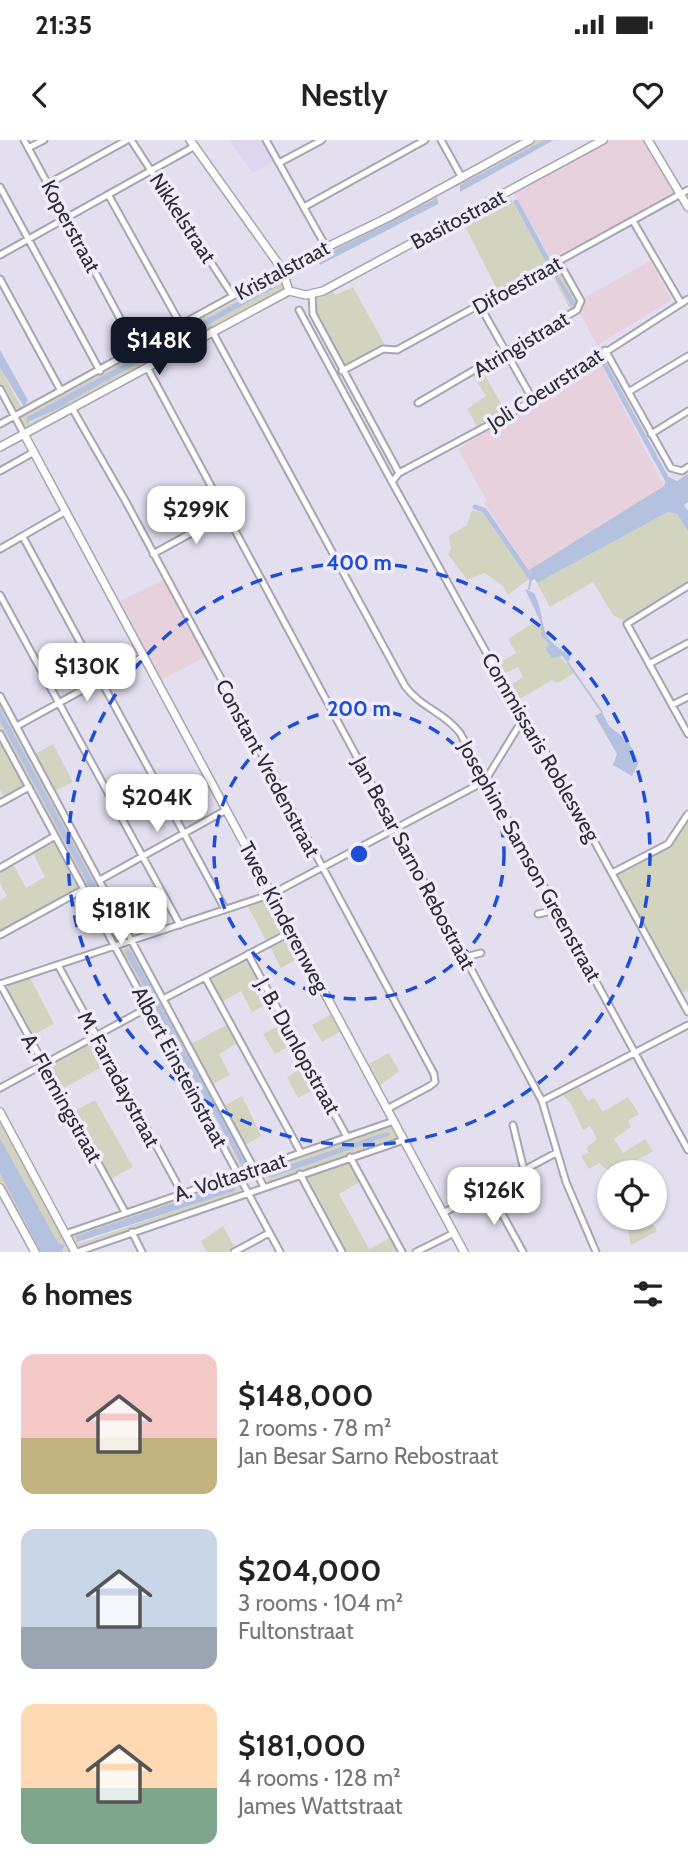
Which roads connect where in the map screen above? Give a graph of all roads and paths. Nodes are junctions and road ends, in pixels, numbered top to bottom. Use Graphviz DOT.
graph roads {
  1 [pos="24,140"];
  2 [pos="44,140"];
  3 [pos="129,140"];
  4 [pos="266,140"];
  5 [pos="322,140"];
  6 [pos="425,140"];
  7 [pos="441,140"];
  8 [pos="530,140"];
  9 [pos="603,140"];
  10 [pos="648,140"];
  11 [pos="192,143"];
  12 [pos="28,148"];
  13 [pos="279,163"];
  14 [pos="153,171"];
  15 [pos="462,178"];
  16 [pos="48,184"];
  17 [pos="0,187"];
  18 [pos="684,192"];
  19 [pos="109,196"];
  20 [pos="304,207"];
  21 [pos="688,207"];
  22 [pos="67,219"];
  23 [pos="633,221"];
  24 [pos="29,240"];
  25 [pos="326,247"];
  26 [pos="0,255"];
  27 [pos="559,262"];
  28 [pos="282,269"];
  29 [pos="0,279"];
  30 [pos="289,291"];
  31 [pos="312,294"];
  32 [pos="233,296"];
  33 [pos="688,299"];
  34 [pos="681,303"];
  35 [pos="480,306"];
  36 [pos="299,310"];
  37 [pos="181,325"];
  38 [pos="212,331"];
  39 [pos="137,350"];
  40 [pos="605,350"];
  41 [pos="507,353"];
  42 [pos="688,356"];
  43 [pos="147,367"];
  44 [pos="100,370"];
  45 [pos="342,371"];
  46 [pos="0,389"];
  47 [pos="61,391"];
  48 [pos="629,391"];
  49 [pos="533,400"];
  50 [pos="418,403"];
  51 [pos="72,408"];
  52 [pos="688,411"];
  53 [pos="15,416"];
  54 [pos="0,424"];
  55 [pos="651,433"];
  56 [pos="24,434"];
  57 [pos="0,447"];
  58 [pos="34,452"];
  59 [pos="688,467"];
  60 [pos="0,471"];
  61 [pos="400,474"];
  62 [pos="392,482"];
  63 [pos="66,511"];
  64 [pos="226,514"];
  65 [pos="23,537"];
  66 [pos="0,549"];
  67 [pos="153,554"];
  68 [pos="688,586"];
  69 [pos="0,595"];
  70 [pos="688,643"];
  71 [pos="144,656"];
  72 [pos="649,664"];
  73 [pos="101,680"];
  74 [pos="0,696"];
  75 [pos="688,697"];
  76 [pos="59,703"];
  77 [pos="672,705"];
  78 [pos="523,719"];
  79 [pos="17,726"];
  80 [pos="0,734"];
  81 [pos="688,734"];
  82 [pos="485,781"];
  83 [pos="29,787"];
  84 [pos="0,803"];
  85 [pos="226,810"];
  86 [pos="688,814"];
  87 [pos="397,830"];
  88 [pos="184,835"];
  89 [pos="55,836"];
  90 [pos="141,858"];
  91 [pos="0,868"];
  92 [pos="322,868"];
  93 [pos="612,873"];
  94 [pos="100,880"];
  95 [pos="83,888"];
  96 [pos="272,894"];
  97 [pos="225,909"];
  98 [pos="556,910"];
  99 [pos="538,914"];
  100 [pos="180,925"];
  101 [pos="291,932"];
  102 [pos="0,935"];
  103 [pos="133,940"];
  104 [pos="116,947"];
  105 [pos="481,953"];
  106 [pos="248,954"];
  107 [pos="465,957"];
  108 [pos="58,965"];
  109 [pos="205,977"];
  110 [pos="0,984"];
  111 [pos="165,998"];
  112 [pos="149,1007"];
  113 [pos="688,1013"];
  114 [pos="688,1025"];
  115 [pos="96,1036"];
  116 [pos="634,1052"];
  117 [pos="44,1064"];
  118 [pos="0,1088"];
  119 [pos="542,1101"];
  120 [pos="387,1110"];
  121 [pos="0,1112"];
  122 [pos="394,1121"];
  123 [pos="513,1125"];
  124 [pos="347,1137"];
  125 [pos="404,1140"];
  126 [pos="688,1150"];
  127 [pos="301,1153"];
  128 [pos="556,1153"];
  129 [pos="350,1157"];
  130 [pos="255,1168"];
  131 [pos="524,1170"];
  132 [pos="237,1174"];
  133 [pos="300,1174"];
  134 [pos="264,1187"];
  135 [pos="489,1190"];
  136 [pos="1,1192"];
  137 [pos="182,1193"];
  138 [pos="246,1193"];
  139 [pos="125,1212"];
  140 [pos="443,1213"];
  141 [pos="132,1232"];
  142 [pos="269,1233"];
  143 [pos="454,1233"];
  144 [pos="65,1234"];
  145 [pos="34,1250"];
  146 [pos="24,1252"];
  147 [pos="76,1252"];
  148 [pos="142,1252"];
  149 [pos="234,1252"];
  150 [pos="279,1252"];
  151 [pos="342,1252"];
  152 [pos="401,1252"];
  153 [pos="416,1252"];
  154 [pos="464,1252"];
  155 [pos="523,1252"];
  156 [pos="596,1252"];
  1 -- 12 [label="street, Koperstraat"];
  2 -- 12 [label="street"];
  3 -- 14 [label="street, Nikkelstraat"];
  3 -- 16 [label="street"];
  4 -- 13 [label="street"];
  5 -- 13 [label="street"];
  6 -- 20 [label="street"];
  7 -- 15 [label="street"];
  8 -- 15 [label="street, Kristalstraat"];
  9 -- 31 [label="street, Basitostraat"];
  10 -- 18 [label="street"];
  11 -- 14 [label="street"];
  11 -- 28 [label="street"];
  12 -- 16 [label="street, Koperstraat"];
  13 -- 20 [label="street"];
  14 -- 19 [label="street"];
  14 -- 32 [label="street, Nikkelstraat"];
  15 -- 25 [label="street, Kristalstraat"];
  16 -- 22 [label="street, Koperstraat"];
  17 -- 24 [label="street"];
  18 -- 21 [label="street"];
  18 -- 23 [label="street, Difoestraat"];
  19 -- 22 [label="street"];
  19 -- 37 [label="street"];
  20 -- 25 [label="street"];
  22 -- 24 [label="street"];
  22 -- 39 [label="street, Koperstraat"];
  23 -- 27 [label="street, Difoestraat"];
  23 -- 34 [label="street"];
  24 -- 26 [label="street"];
  24 -- 44 [label="street"];
  25 -- 28 [label="street, Kristalstraat"];
  27 -- 35 [label="street, Difoestraat"];
  27 -- 41 [label="street, Atringistraat"];
  28 -- 30 [label="street"];
  28 -- 32 [label="street, Kristalstraat"];
  29 -- 47 [label="street"];
  30 -- 31 [label="street"];
  30 -- 38 [label="street"];
  31 -- 45 [label="street"];
  32 -- 37 [label="street, Kristalstraat"];
  33 -- 34 [label="street, Joli Coeurstraat"];
  34 -- 40 [label="street, Joli Coeurstraat"];
  35 -- 41 [label="street"];
  35 -- 45 [label="street, Difoestraat"];
  36 -- 62 [label="street, Commissaris Roblesweg"];
  37 -- 39 [label="street, Kristalstraat"];
  38 -- 43 [label="street"];
  38 -- 82 [label="street, Josephine Samson Greenstraat"];
  39 -- 44 [label="street, Kristalstraat"];
  40 -- 48 [label="street"];
  40 -- 49 [label="street, Joli Coeurstraat"];
  41 -- 49 [label="street"];
  41 -- 50 [label="street, Atringistraat"];
  42 -- 48 [label="street"];
  43 -- 51 [label="street"];
  43 -- 64 [label="street, Jan Besar Sarno Rebostraat"];
  44 -- 47 [label="street, Kristalstraat"];
  45 -- 61 [label="street"];
  46 -- 53 [label="street"];
  47 -- 53 [label="street, Kristalstraat"];
  48 -- 55 [label="street"];
  49 -- 61 [label="street, Joli Coeurstraat"];
  51 -- 56 [label="street"];
  51 -- 67 [label="street, Constant Vredenstraat"];
  52 -- 55 [label="street"];
  53 -- 54 [label="street, Kristalstraat"];
  53 -- 56 [label="street"];
  55 -- 59 [label="street"];
  56 -- 57 [label="street"];
  56 -- 58 [label="street, Twee Kinderenweg"];
  58 -- 60 [label="street"];
  58 -- 63 [label="street, Twee Kinderenweg"];
  61 -- 62 [label="street"];
  62 -- 78 [label="street, Commissaris Roblesweg"];
  63 -- 65 [label="street"];
  63 -- 71 [label="street, Twee Kinderenweg"];
  64 -- 67 [label="street"];
  64 -- 87 [label="street, Jan Besar Sarno Rebostraat"];
  65 -- 66 [label="street"];
  65 -- 73 [label="street"];
  67 -- 92 [label="street, Constant Vredenstraat"];
  68 -- 72 [label="street"];
  69 -- 76 [label="street"];
  70 -- 72 [label="street"];
  71 -- 73 [label="street"];
  71 -- 85 [label="street, Twee Kinderenweg"];
  72 -- 77 [label="street"];
  73 -- 76 [label="street"];
  73 -- 88 [label="street"];
  74 -- 79 [label="street"];
  75 -- 77 [label="street"];
  76 -- 79 [label="street"];
  76 -- 90 [label="street"];
  77 -- 81 [label="street"];
  78 -- 82 [label="street"];
  78 -- 93 [label="street, Commissaris Roblesweg"];
  79 -- 94 [label="street"];
  80 -- 83 [label="street, Albert Einsteinstraat"];
  82 -- 87 [label="street"];
  82 -- 98 [label="street, Josephine Samson Greenstraat"];
  83 -- 84 [label="street"];
  83 -- 89 [label="street, Albert Einsteinstraat"];
  85 -- 88 [label="street"];
  85 -- 96 [label="street, Twee Kinderenweg"];
  86 -- 93 [label="street"];
  87 -- 92 [label="street"];
  87 -- 107 [label="street, Jan Besar Sarno Rebostraat"];
  88 -- 90 [label="street"];
  88 -- 97 [label="street"];
  89 -- 91 [label="street"];
  89 -- 95 [label="street, Albert Einsteinstraat"];
  90 -- 94 [label="street"];
  90 -- 100 [label="street"];
  92 -- 96 [label="street"];
  92 -- 120 [label="street, Constant Vredenstraat"];
  93 -- 113 [label="street, Commissaris Roblesweg"];
  94 -- 103 [label="street"];
  95 -- 102 [label="street"];
  95 -- 104 [label="street, Albert Einsteinstraat"];
  96 -- 97 [label="street"];
  96 -- 101 [label="street, Twee Kinderenweg"];
  97 -- 100 [label="street"];
  98 -- 99 [label="street"];
  98 -- 116 [label="street, Josephine Samson Greenstraat"];
  100 -- 103 [label="street"];
  101 -- 106 [label="street"];
  101 -- 120 [label="street, Twee Kinderenweg"];
  103 -- 104 [label="street"];
  103 -- 111 [label="street"];
  104 -- 108 [label="street"];
  104 -- 112 [label="street, Albert Einsteinstraat"];
  105 -- 107 [label="street"];
  106 -- 109 [label="street"];
  106 -- 124 [label="street, J. B. Dunlopstraat"];
  107 -- 119 [label="street, Jan Besar Sarno Rebostraat"];
  108 -- 110 [label="street"];
  108 -- 115 [label="street, M. Farradaystraat"];
  109 -- 111 [label="street"];
  109 -- 127 [label="street"];
  110 -- 117 [label="street, A. Flemingstraat"];
  111 -- 130 [label="street"];
  112 -- 115 [label="street"];
  112 -- 132 [label="street, Albert Einsteinstraat"];
  114 -- 116 [label="street"];
  115 -- 117 [label="street"];
  115 -- 137 [label="street, M. Farradaystraat"];
  116 -- 119 [label="street"];
  116 -- 126 [label="street, Josephine Samson Greenstraat"];
  117 -- 118 [label="street"];
  117 -- 139 [label="street, A. Flemingstraat"];
  119 -- 128 [label="street, Jan Besar Sarno Rebostraat"];
  120 -- 122 [label="street, Twee Kinderenweg"];
  121 -- 144 [label="street"];
  122 -- 124 [label="street, A. Voltastraat"];
  122 -- 125 [label="street, Twee Kinderenweg"];
  123 -- 131 [label="street"];
  124 -- 127 [label="street, A. Voltastraat"];
  125 -- 129 [label="street, A. Voltastraat"];
  125 -- 140 [label="street, Twee Kinderenweg"];
  127 -- 130 [label="street, A. Voltastraat"];
  128 -- 131 [label="street"];
  128 -- 156 [label="street, Jan Besar Sarno Rebostraat"];
  129 -- 133 [label="street, A. Voltastraat"];
  129 -- 152 [label="street"];
  130 -- 132 [label="street, A. Voltastraat"];
  130 -- 134 [label="street"];
  131 -- 135 [label="street"];
  132 -- 137 [label="street, A. Voltastraat"];
  132 -- 138 [label="street, Albert Einsteinstraat"];
  133 -- 134 [label="street, A. Voltastraat"];
  133 -- 151 [label="street"];
  134 -- 138 [label="street, A. Voltastraat"];
  135 -- 140 [label="street"];
  135 -- 155 [label="street"];
  136 -- 145 [label="street"];
  137 -- 139 [label="street, A. Voltastraat"];
  138 -- 141 [label="street, A. Voltastraat"];
  138 -- 142 [label="street, Albert Einsteinstraat"];
  139 -- 144 [label="street, A. Voltastraat"];
  140 -- 143 [label="street, Twee Kinderenweg"];
  141 -- 147 [label="street, A. Voltastraat"];
  141 -- 148 [label="street"];
  142 -- 149 [label="street"];
  142 -- 150 [label="street, Albert Einsteinstraat"];
  143 -- 153 [label="street"];
  143 -- 154 [label="street, Twee Kinderenweg"];
  144 -- 147 [label="street"];
  145 -- 146 [label="street"];
}
